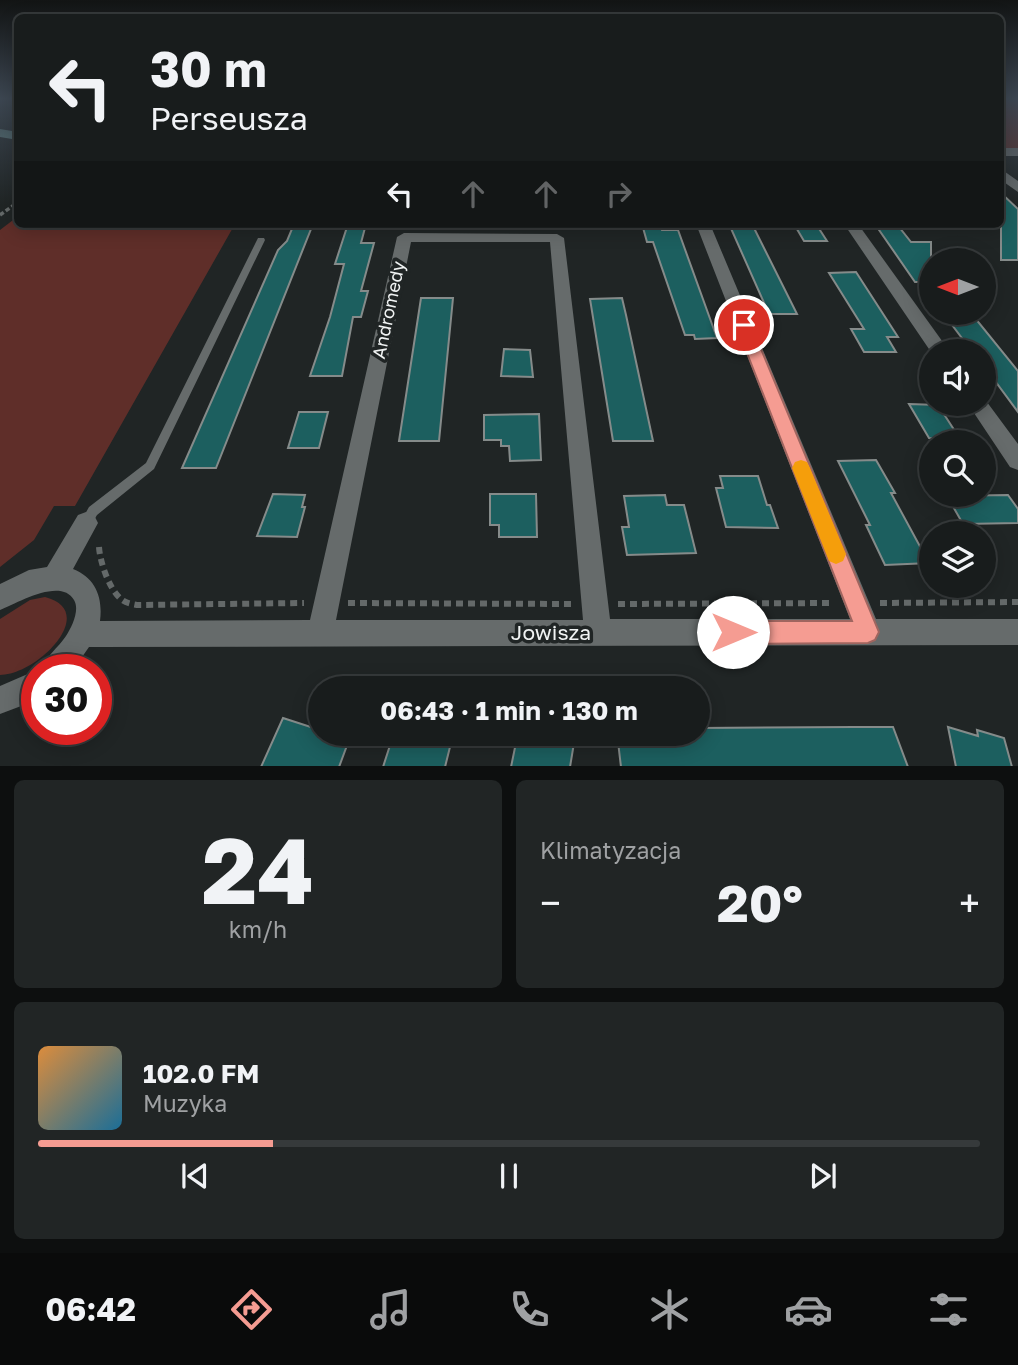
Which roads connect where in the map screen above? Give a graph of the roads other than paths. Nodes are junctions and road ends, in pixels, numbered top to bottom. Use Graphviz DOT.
graph roads {
  1 [pos="1004,176"];
  2 [pos="1018,188"];
  3 [pos="705,228"];
  4 [pos="854,228"];
  5 [pos="261,240"];
  6 [pos="932,339"];
  7 [pos="986,416"];
  8 [pos="1018,461"];
  9 [pos="93,531"];
  10 [pos="56,576"];
  11 [pos="0,597"];
  12 [pos="868,632"];
  13 [pos="1018,632"];
  14 [pos="598,633"];
  15 [pos="320,634"];
  16 [pos="84,635"];
  17 [pos="70,654"];
  18 [pos="21,693"];
  19 [pos="0,700"];
  1 -- 2 [label="street"];
  3 -- 12 [label="street"];
  4 -- 6 [label="street"];
  5 -- 9 [label="lane"];
  7 -- 8 [label="street"];
  9 -- 10 [label="street"];
  10 -- 11 [label="street"];
  10 -- 16 [label="street"];
  12 -- 13 [label="street, Jowisza"];
  12 -- 14 [label="street, Jowisza"];
  14 -- 15 [label="street, Jowisza"];
  14 -- 15 [label="street, Andromedy"];
  15 -- 16 [label="street, Jowisza"];
  16 -- 17 [label="street"];
  18 -- 19 [label="street"];
}
